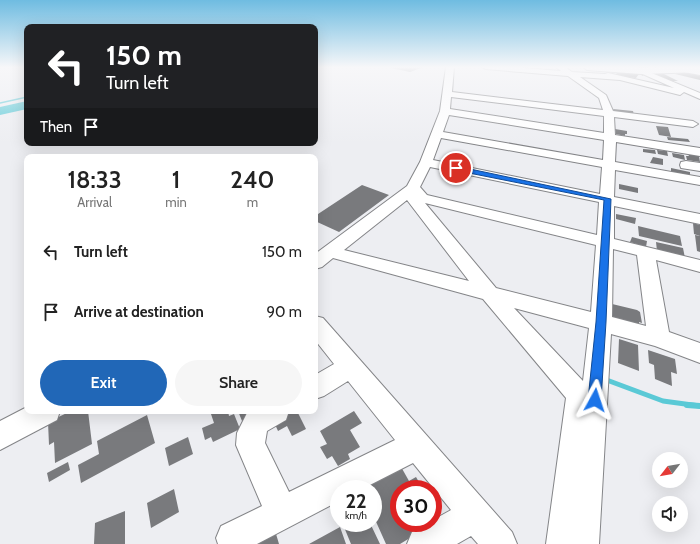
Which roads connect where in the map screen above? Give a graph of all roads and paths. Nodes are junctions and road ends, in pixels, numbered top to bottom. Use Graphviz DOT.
graph roads {
  1 [pos="599,92"];
  2 [pos="685,93"];
  3 [pos="448,94"];
  4 [pos="700,96"];
  5 [pos="445,111"];
  6 [pos="609,114"];
  7 [pos="693,124"];
  8 [pos="436,134"];
  9 [pos="700,135"];
  10 [pos="610,137"];
  11 [pos="700,152"];
  12 [pos="426,162"];
  13 [pos="609,164"];
  14 [pos="686,165"];
  15 [pos="700,167"];
  16 [pos="700,181"];
  17 [pos="410,190"];
  18 [pos="608,199"];
  19 [pos="700,219"];
  20 [pos="606,242"];
  21 [pos="645,252"];
  22 [pos="323,258"];
  23 [pos="700,266"];
  24 [pos="489,293"];
  25 [pos="601,322"];
  26 [pos="318,328"];
  27 [pos="659,338"];
  28 [pos="700,352"];
  29 [pos="351,367"];
  30 [pos="318,386"];
  31 [pos="41,414"];
  32 [pos="271,414"];
  33 [pos="0,436"];
  34 [pos="417,445"];
  35 [pos="578,488"];
  36 [pos="282,513"];
  37 [pos="475,515"];
  38 [pos="233,538"];
  39 [pos="424,544"];
  40 [pos="500,544"];
  41 [pos="563,544"];
  42 [pos="582,544"];
  1 -- 6 [label="street"];
  2 -- 4 [label="street"];
  2 -- 7 [label="street"];
  3 -- 5 [label="street"];
  3 -- 6 [label="street"];
  5 -- 8 [label="street"];
  5 -- 10 [label="street"];
  6 -- 7 [label="street"];
  6 -- 10 [label="street"];
  7 -- 9 [label="street"];
  8 -- 12 [label="street"];
  8 -- 13 [label="street"];
  10 -- 11 [label="street"];
  10 -- 13 [label="street"];
  12 -- 17 [label="street"];
  12 -- 18 [label="street"];
  13 -- 16 [label="street"];
  13 -- 18 [label="street"];
  14 -- 15 [label="street"];
  17 -- 20 [label="street"];
  17 -- 22 [label="street"];
  17 -- 24 [label="street"];
  18 -- 19 [label="street"];
  18 -- 20 [label="street"];
  20 -- 21 [label="street"];
  20 -- 25 [label="street"];
  21 -- 23 [label="street"];
  21 -- 27 [label="street"];
  22 -- 24 [label="street"];
  24 -- 25 [label="street"];
  24 -- 35 [label="street"];
  25 -- 27 [label="street"];
  25 -- 35 [label="street"];
  26 -- 29 [label="street"];
  27 -- 28 [label="street"];
  29 -- 30 [label="street"];
  29 -- 34 [label="street"];
  31 -- 33 [label="street"];
  32 -- 36 [label="street"];
  34 -- 36 [label="street"];
  34 -- 37 [label="street"];
  35 -- 41 [label="street"];
  35 -- 42 [label="street"];
  36 -- 38 [label="street"];
  37 -- 39 [label="street"];
  37 -- 40 [label="street"];
}
